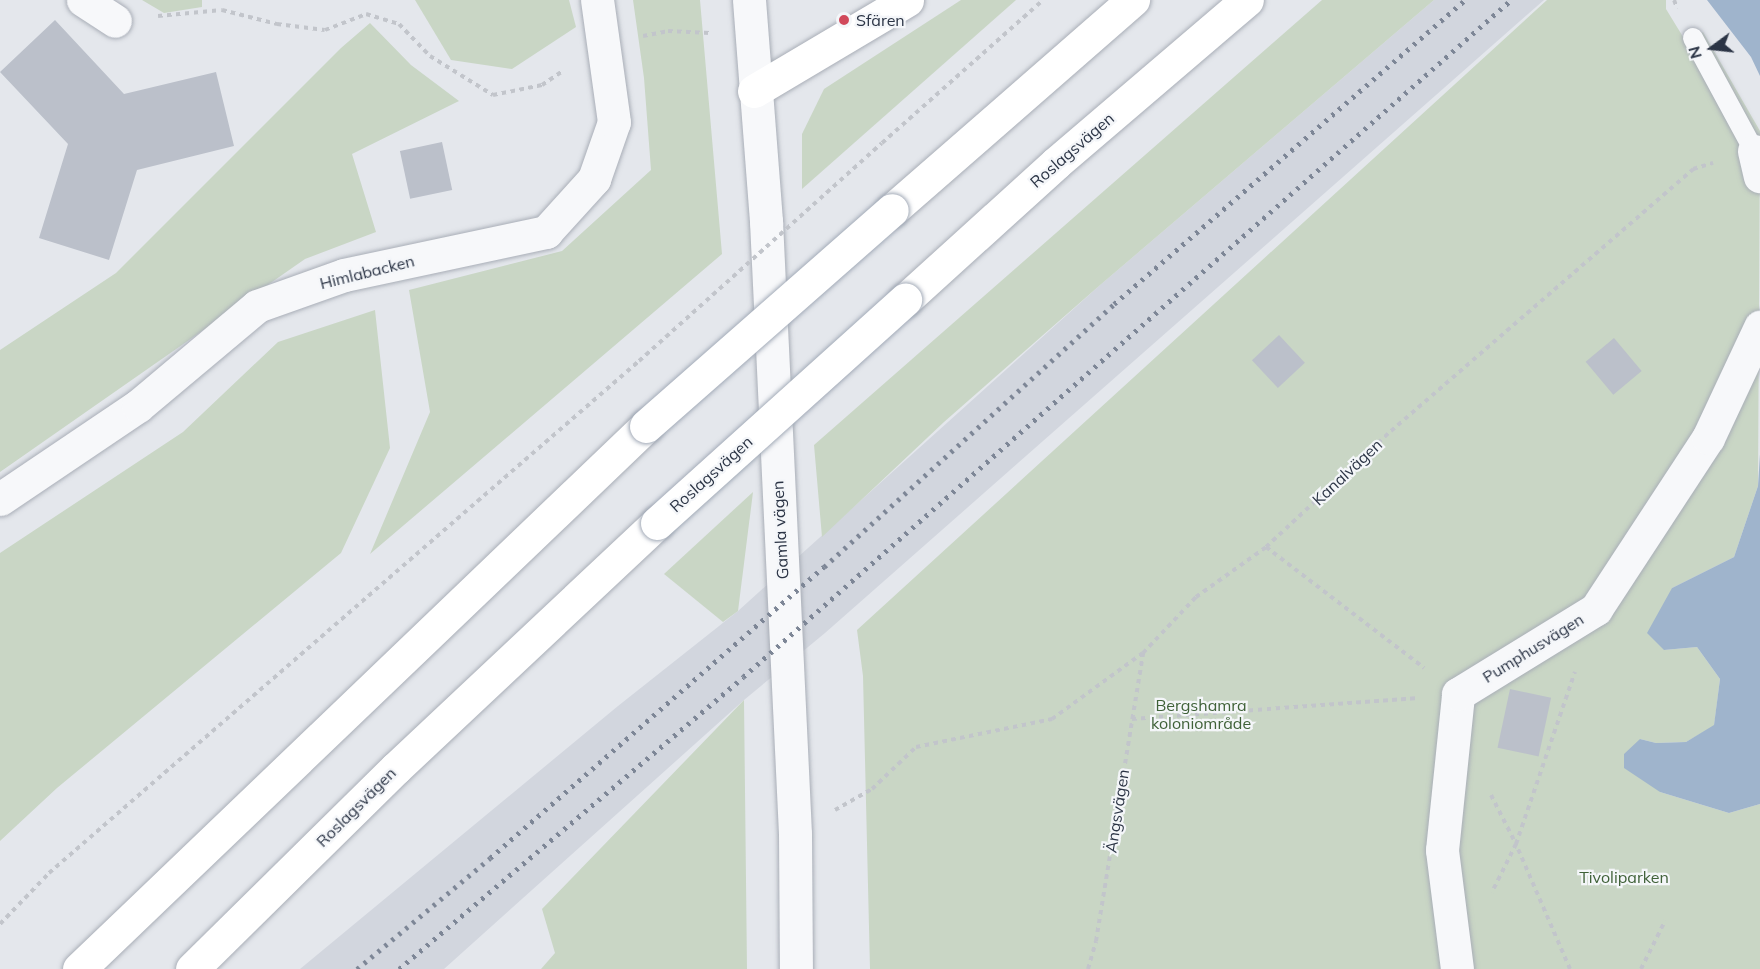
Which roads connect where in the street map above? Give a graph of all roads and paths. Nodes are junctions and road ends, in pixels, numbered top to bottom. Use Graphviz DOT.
graph roads {
  1 [pos="83,0"];
  2 [pos="597,0"];
  3 [pos="749,0"];
  4 [pos="907,0"];
  5 [pos="1043,0"];
  6 [pos="1133,0"];
  7 [pos="1247,0"];
  8 [pos="115,21"];
  9 [pos="719,34"];
  10 [pos="1693,38"];
  11 [pos="603,44"];
  12 [pos="754,91"];
  13 [pos="1757,163"];
  14 [pos="1760,327"];
  15 [pos="0,499"];
  16 [pos="1266,547"];
  17 [pos="1596,609"];
  18 [pos="1143,652"];
  19 [pos="1458,694"];
  20 [pos="1132,719"];
  21 [pos="832,812"];
  22 [pos="1665,921"];
  23 [pos="0,924"];
  24 [pos="79,969"];
  25 [pos="192,969"];
  26 [pos="796,969"];
  27 [pos="1088,969"];
  28 [pos="1457,969"];
  29 [pos="1570,969"];
  30 [pos="1641,969"];
  1 -- 8 [label="street"];
  2 -- 11 [label="street, Himlabacken"];
  3 -- 12 [label="street, Gamla vägen"];
  4 -- 12 [label="main road"];
  5 -- 23 [label="path, bridge"];
  6 -- 24 [label="main road, bridge"];
  7 -- 25 [label="main road, Roslagsvägen, bridge"];
  8 -- 11 [label="path"];
  9 -- 11 [label="path"];
  10 -- 13 [label="lane"];
  11 -- 15 [label="street, Himlabacken"];
  12 -- 26 [label="street, Gamla vägen"];
  13 -- 16 [label="path, Kanalvägen"];
  14 -- 17 [label="street, Pumphusvägen"];
  16 -- 18 [label="path, Kanalvägen"];
  16 -- 19 [label="path"];
  17 -- 19 [label="street, Pumphusvägen"];
  17 -- 29 [label="path"];
  18 -- 20 [label="path, Ängsvägen"];
  18 -- 21 [label="path, Kanalvägen"];
  19 -- 20 [label="path"];
  19 -- 28 [label="street"];
  20 -- 27 [label="path, Ängsvägen"];
  22 -- 30 [label="path"];
}
